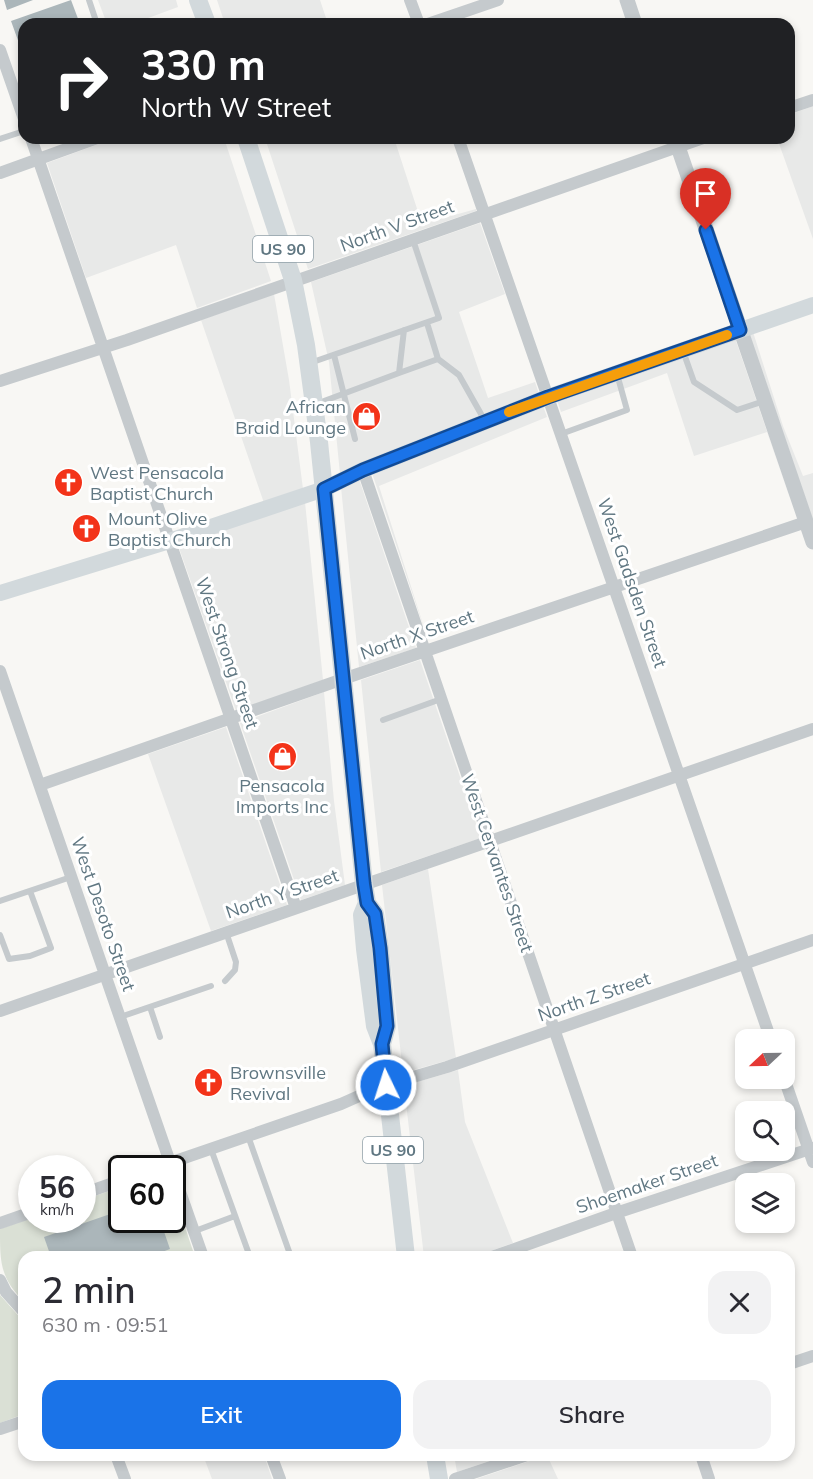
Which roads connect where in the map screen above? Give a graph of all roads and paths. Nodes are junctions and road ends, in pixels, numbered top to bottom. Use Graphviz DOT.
graph roads {
  1 [pos="88,0"];
  2 [pos="198,0"];
  3 [pos="410,0"];
  4 [pos="498,0"];
  5 [pos="627,0"];
  6 [pos="95,18"];
  7 [pos="205,18"];
  8 [pos="417,18"];
  9 [pos="446,18"];
  10 [pos="633,18"];
  11 [pos="0,50"];
  12 [pos="813,100"];
  13 [pos="18,102"];
  14 [pos="795,106"];
  15 [pos="18,133"];
  16 [pos="0,139"];
  17 [pos="33,144"];
  18 [pos="80,144"];
  19 [pos="248,144"];
  20 [pos="460,144"];
  21 [pos="671,144"];
  22 [pos="677,144"];
  23 [pos="38,159"];
  24 [pos="0,173"];
  25 [pos="485,214"];
  26 [pos="413,240"];
  27 [pos="293,280"];
  28 [pos="813,305"];
  29 [pos="427,322"];
  30 [pos="404,330"];
  31 [pos="740,330"];
  32 [pos="102,348"];
  33 [pos="683,350"];
  34 [pos="334,355"];
  35 [pos="438,359"];
  36 [pos="309,363"];
  37 [pos="399,373"];
  38 [pos="617,373"];
  39 [pos="0,381"];
  40 [pos="344,393"];
  41 [pos="548,397"];
  42 [pos="764,401"];
  43 [pos="315,405"];
  44 [pos="486,422"];
  45 [pos="561,434"];
  46 [pos="355,439"];
  47 [pos="363,470"];
  48 [pos="324,489"];
  49 [pos="806,522"];
  50 [pos="169,541"];
  51 [pos="813,542"];
  52 [pos="615,586"];
  53 [pos="0,593"];
  54 [pos="424,651"];
  55 [pos="1,678"];
  56 [pos="344,679"];
  57 [pos="441,699"];
  58 [pos="231,719"];
  59 [pos="383,720"];
  60 [pos="813,729"];
  61 [pos="678,776"];
  62 [pos="39,785"];
  63 [pos="490,842"];
  64 [pos="71,877"];
  65 [pos="364,884"];
  66 [pos="30,891"];
  67 [pos="0,901"];
  68 [pos="296,908"];
  69 [pos="226,933"];
  70 [pos="0,935"];
  71 [pos="813,940"];
  72 [pos="744,963"];
  73 [pos="105,974"];
  74 [pos="225,981"];
  75 [pos="212,986"];
  76 [pos="150,1007"];
  77 [pos="0,1011"];
  78 [pos="120,1018"];
  79 [pos="767,1029"];
  80 [pos="554,1031"];
  81 [pos="160,1037"];
  82 [pos="386,1085"];
  83 [pos="788,1089"];
  84 [pos="368,1092"];
  85 [pos="248,1136"];
  86 [pos="212,1149"];
  87 [pos="811,1149"];
  88 [pos="168,1155"];
  89 [pos="186,1161"];
  90 [pos="813,1162"];
  91 [pos="186,1208"];
  92 [pos="616,1213"];
  93 [pos="235,1216"];
  94 [pos="18,1217"];
  95 [pos="0,1223"];
  96 [pos="194,1232"];
  97 [pos="201,1251"];
  98 [pos="248,1251"];
  99 [pos="289,1251"];
  100 [pos="404,1251"];
  101 [pos="509,1251"];
  102 [pos="630,1251"];
  103 [pos="0,1280"];
  104 [pos="18,1305"];
  105 [pos="813,1356"];
  106 [pos="795,1362"];
  107 [pos="18,1423"];
  108 [pos="0,1429"];
  109 [pos="118,1461"];
  110 [pos="274,1461"];
  111 [pos="436,1461"];
  112 [pos="509,1461"];
  113 [pos="703,1461"];
  114 [pos="125,1479"];
  115 [pos="280,1479"];
  116 [pos="439,1479"];
  117 [pos="455,1479"];
  118 [pos="709,1479"];
  1 -- 6 [label="lane"];
  2 -- 7 [label="main road"];
  3 -- 8 [label="street"];
  4 -- 9 [label="street"];
  5 -- 10 [label="street"];
  11 -- 13 [label="street"];
  12 -- 14 [label="street"];
  15 -- 16 [label="lane"];
  17 -- 23 [label="street, West Strong Street"];
  18 -- 23 [label="street"];
  19 -- 27 [label="main road, US 90"];
  20 -- 25 [label="street, West Gadsden Street"];
  21 -- 25 [label="street, North V Street"];
  22 -- 31 [label="street"];
  23 -- 24 [label="street"];
  23 -- 32 [label="street, West Strong Street"];
  25 -- 26 [label="street, North V Street"];
  25 -- 41 [label="street, West Gadsden Street"];
  26 -- 27 [label="street, North V Street"];
  26 -- 29 [label="lane"];
  27 -- 32 [label="street, North V Street"];
  27 -- 36 [label="main road, US 90"];
  28 -- 31 [label="main road"];
  29 -- 30 [label="lane"];
  29 -- 35 [label="lane"];
  30 -- 34 [label="lane"];
  30 -- 37 [label="lane"];
  31 -- 33 [label="main road"];
  31 -- 42 [label="street"];
  32 -- 39 [label="street, North V Street"];
  32 -- 50 [label="street, West Strong Street"];
  33 -- 38 [label="main road"];
  33 -- 42 [label="lane"];
  34 -- 36 [label="lane"];
  34 -- 40 [label="lane"];
  35 -- 37 [label="lane"];
  35 -- 44 [label="lane"];
  36 -- 43 [label="main road, US 90"];
  37 -- 40 [label="lane"];
  38 -- 41 [label="main road"];
  38 -- 45 [label="lane"];
  40 -- 43 [label="lane"];
  40 -- 46 [label="lane"];
  41 -- 44 [label="main road"];
  41 -- 45 [label="street, West Gadsden Street"];
  42 -- 49 [label="street"];
  43 -- 48 [label="main road, US 90"];
  44 -- 47 [label="main road"];
  45 -- 52 [label="street, West Gadsden Street"];
  47 -- 48 [label="main road"];
  47 -- 54 [label="street, West Cervantes Street"];
  48 -- 50 [label="main road"];
  48 -- 56 [label="main road, US 90"];
  49 -- 51 [label="street"];
  49 -- 52 [label="street, North X Street"];
  50 -- 53 [label="main road"];
  50 -- 58 [label="street, West Strong Street"];
  52 -- 54 [label="street, North X Street"];
  52 -- 61 [label="street, West Gadsden Street"];
  54 -- 56 [label="street, North X Street"];
  54 -- 57 [label="street, West Cervantes Street"];
  55 -- 62 [label="street, West Desoto Street"];
  56 -- 58 [label="street, North X Street"];
  56 -- 65 [label="main road, US 90"];
  57 -- 59 [label="lane"];
  57 -- 63 [label="street, West Cervantes Street"];
  58 -- 62 [label="street, North X Street"];
  58 -- 68 [label="street, West Strong Street"];
  60 -- 61 [label="street, North Y Street"];
  61 -- 63 [label="street, North Y Street"];
  61 -- 72 [label="street, West Gadsden Street"];
  62 -- 64 [label="street, West Desoto Street"];
  63 -- 65 [label="street, North Y Street"];
  63 -- 80 [label="street, West Cervantes Street"];
  64 -- 66 [label="lane"];
  64 -- 73 [label="street, West Desoto Street"];
  65 -- 68 [label="street, North Y Street"];
  65 -- 82 [label="main road, US 90"];
  66 -- 67 [label="lane"];
  66 -- 70 [label="lane"];
  68 -- 69 [label="street, North Y Street"];
  69 -- 73 [label="street, North Y Street"];
  69 -- 74 [label="lane"];
  71 -- 72 [label="street, North Z Street"];
  72 -- 79 [label="street, West Gadsden Street"];
  72 -- 80 [label="street, North Z Street"];
  73 -- 77 [label="street, North Y Street"];
  73 -- 78 [label="street, West Desoto Street"];
  75 -- 76 [label="lane"];
  76 -- 78 [label="lane"];
  76 -- 81 [label="lane"];
  78 -- 88 [label="street, West Desoto Street"];
  80 -- 82 [label="street, North Z Street"];
  80 -- 92 [label="street, West Cervantes Street"];
  82 -- 100 [label="main road, US 90"];
  83 -- 87 [label="street"];
  84 -- 85 [label="street"];
  85 -- 86 [label="street"];
  85 -- 99 [label="lane"];
  86 -- 89 [label="street"];
  86 -- 93 [label="lane"];
  87 -- 90 [label="street"];
  87 -- 92 [label="street, Shoemaker Street"];
  91 -- 96 [label="street, West Desoto Street"];
  92 -- 101 [label="street, Shoemaker Street"];
  92 -- 102 [label="street, West Cervantes Street"];
  93 -- 96 [label="lane"];
  93 -- 98 [label="lane"];
  94 -- 95 [label="street"];
  96 -- 97 [label="street, West Desoto Street"];
  103 -- 104 [label="street"];
  105 -- 106 [label="street"];
  107 -- 108 [label="street"];
  109 -- 114 [label="street"];
  110 -- 115 [label="street"];
  111 -- 116 [label="main road"];
  112 -- 117 [label="street"];
  113 -- 118 [label="street"];
}
